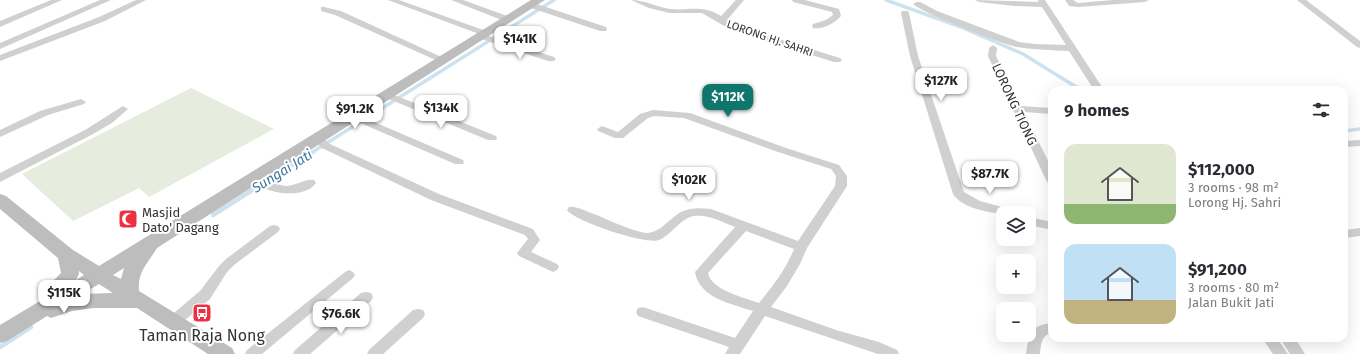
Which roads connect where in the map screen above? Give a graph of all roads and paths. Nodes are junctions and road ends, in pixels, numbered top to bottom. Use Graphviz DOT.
graph roads {
  1 [pos="58,0"];
  2 [pos="107,0"];
  3 [pos="142,0"];
  4 [pos="392,0"];
  5 [pos="455,0"];
  6 [pos="635,0"];
  7 [pos="740,0"];
  8 [pos="796,0"];
  9 [pos="979,0"];
  10 [pos="1069,0"];
  11 [pos="1145,0"];
  12 [pos="1301,0"];
  13 [pos="1042,2"];
  14 [pos="917,4"];
  15 [pos="538,5"];
  16 [pos="324,9"];
  17 [pos="905,13"];
  18 [pos="507,19"];
  19 [pos="721,21"];
  20 [pos="0,24"];
  21 [pos="816,26"];
  22 [pos="602,29"];
  23 [pos="487,37"];
  24 [pos="1360,45"];
  25 [pos="0,46"];
  26 [pos="993,48"];
  27 [pos="1072,48"];
  28 [pos="0,58"];
  29 [pos="551,59"];
  30 [pos="443,60"];
  31 [pos="837,60"];
  32 [pos="1096,86"];
  33 [pos="392,98"];
  34 [pos="81,102"];
  35 [pos="122,109"];
  36 [pos="1018,109"];
  37 [pos="1048,111"];
  38 [pos="359,119"];
  39 [pos="602,129"];
  40 [pos="0,134"];
  41 [pos="492,138"];
  42 [pos="321,142"];
  43 [pos="1360,142"];
  44 [pos="1348,144"];
  45 [pos="459,162"];
  46 [pos="1048,172"];
  47 [pos="0,178"];
  48 [pos="261,181"];
  49 [pos="310,183"];
  50 [pos="0,200"];
  51 [pos="996,209"];
  52 [pos="573,210"];
  53 [pos="1036,223"];
  54 [pos="744,225"];
  55 [pos="1048,225"];
  56 [pos="274,229"];
  57 [pos="1360,232"];
  58 [pos="1348,234"];
  59 [pos="157,237"];
  60 [pos="802,247"];
  61 [pos="67,255"];
  62 [pos="553,267"];
  63 [pos="99,275"];
  64 [pos="349,275"];
  65 [pos="366,297"];
  66 [pos="135,298"];
  67 [pos="762,309"];
  68 [pos="643,312"];
  69 [pos="418,314"];
  70 [pos="173,322"];
  71 [pos="1048,328"];
  72 [pos="7,330"];
  73 [pos="1272,342"];
  74 [pos="1290,342"];
  75 [pos="735,349"];
  76 [pos="225,354"];
  77 [pos="252,354"];
  78 [pos="300,354"];
  79 [pos="374,354"];
  80 [pos="892,354"];
  81 [pos="1033,354"];
  82 [pos="1280,354"];
  83 [pos="1298,354"];
  1 -- 20 [label="street"];
  2 -- 25 [label="street"];
  3 -- 28 [label="street"];
  4 -- 23 [label="street"];
  5 -- 18 [label="street"];
  6 -- 19 [label="street, LORONG HJ. SAHRI"];
  7 -- 19 [label="street"];
  8 -- 21 [label="street"];
  9 -- 13 [label="street"];
  10 -- 11 [label="street"];
  12 -- 24 [label="street"];
  13 -- 27 [label="street"];
  14 -- 27 [label="street"];
  15 -- 18 [label="main road"];
  15 -- 22 [label="street"];
  16 -- 30 [label="street"];
  17 -- 51 [label="street"];
  18 -- 23 [label="main road"];
  19 -- 31 [label="street, LORONG HJ. SAHRI"];
  23 -- 29 [label="street"];
  23 -- 30 [label="main road"];
  26 -- 36 [label="street, LORONG TIONG"];
  27 -- 32 [label="street"];
  30 -- 33 [label="main road"];
  33 -- 38 [label="main road"];
  33 -- 41 [label="street"];
  34 -- 40 [label="street"];
  35 -- 47 [label="street"];
  36 -- 37 [label="street"];
  36 -- 46 [label="street, LORONG TIONG"];
  38 -- 42 [label="main road"];
  38 -- 45 [label="street"];
  39 -- 60 [label="street"];
  42 -- 48 [label="main road"];
  42 -- 62 [label="street"];
  43 -- 44 [label="street"];
  48 -- 49 [label="street"];
  48 -- 59 [label="main road"];
  50 -- 61 [label="main road"];
  52 -- 54 [label="street"];
  53 -- 55 [label="street"];
  54 -- 60 [label="street"];
  54 -- 67 [label="street"];
  56 -- 70 [label="street"];
  57 -- 58 [label="street"];
  59 -- 63 [label="main road"];
  59 -- 66 [label="main road"];
  60 -- 67 [label="street"];
  61 -- 63 [label="main road"];
  61 -- 72 [label="main road"];
  63 -- 66 [label="main road"];
  63 -- 72 [label="main road"];
  64 -- 77 [label="street"];
  65 -- 78 [label="street"];
  66 -- 70 [label="main road"];
  66 -- 72 [label="main road"];
  67 -- 75 [label="street"];
  67 -- 80 [label="street"];
  68 -- 75 [label="street"];
  69 -- 79 [label="street"];
  70 -- 76 [label="main road"];
  71 -- 81 [label="street"];
  73 -- 82 [label="street"];
  74 -- 83 [label="street"];
}
